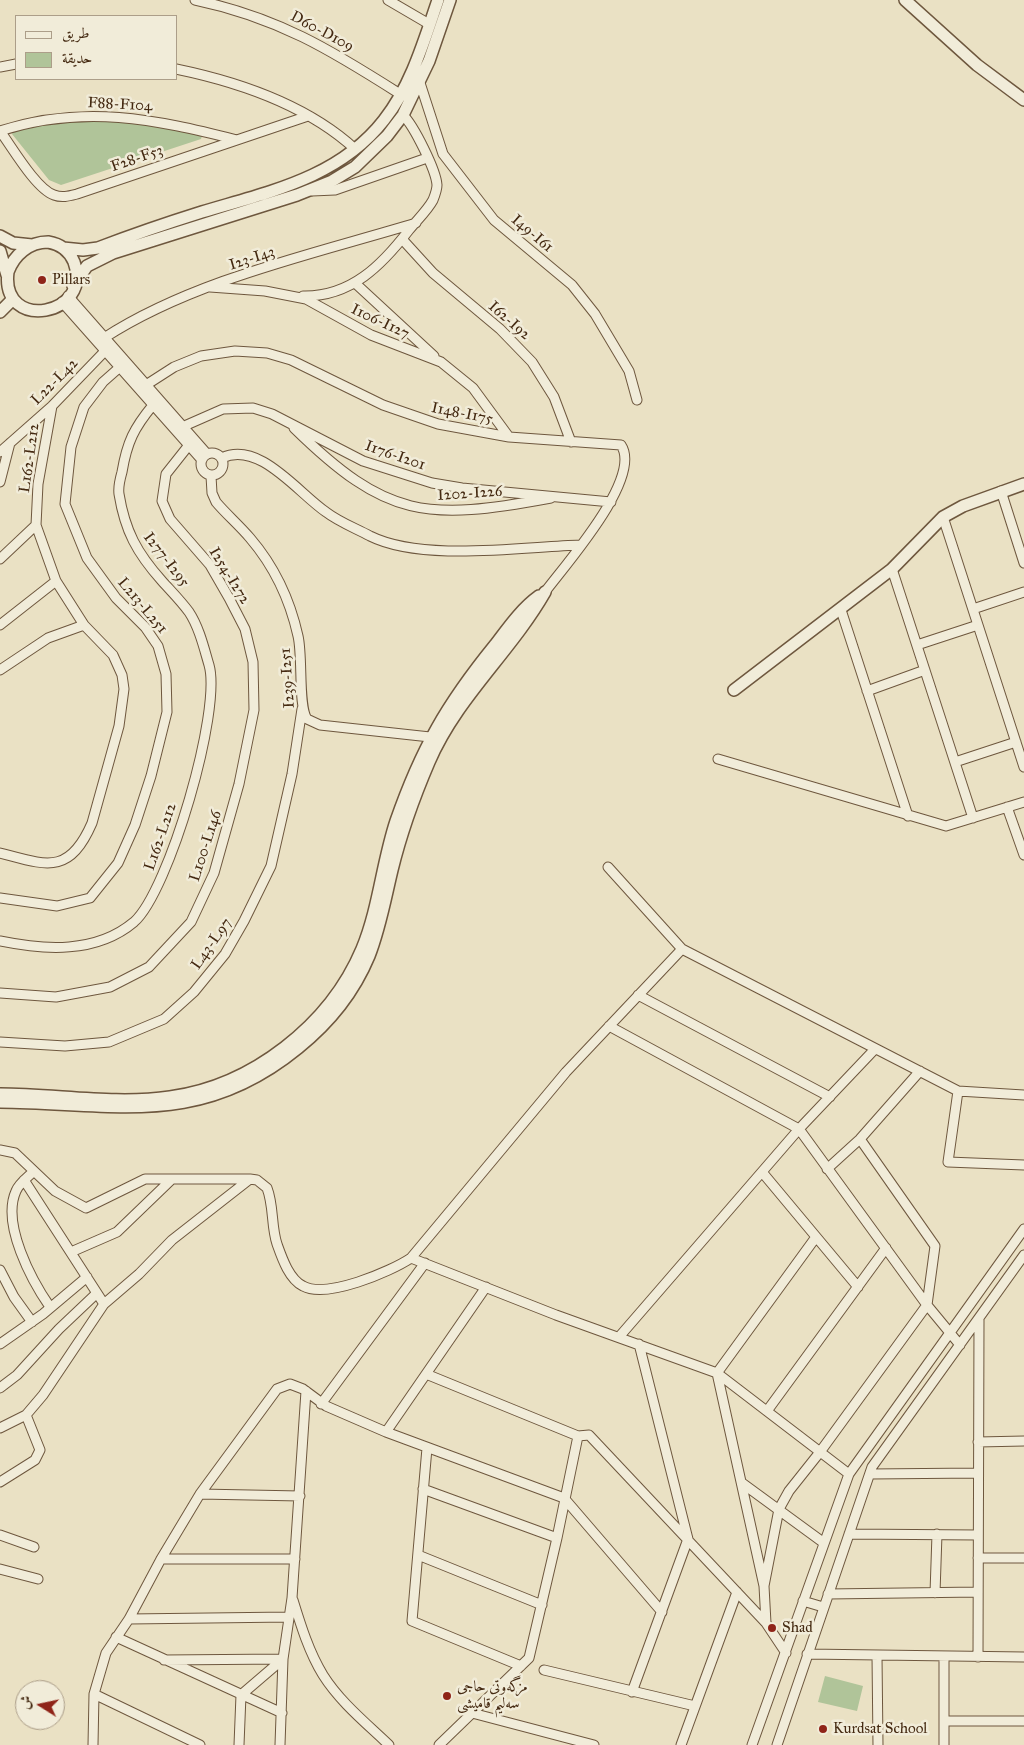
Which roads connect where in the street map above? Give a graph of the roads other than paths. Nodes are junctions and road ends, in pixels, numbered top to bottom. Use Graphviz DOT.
graph roads {
  1 [pos="195,0"];
  2 [pos="388,0"];
  3 [pos="438,0"];
  4 [pos="450,0"];
  5 [pos="905,0"];
  6 [pos="430,24"];
  7 [pos="15,64"];
  8 [pos="0,67"];
  9 [pos="178,70"];
  10 [pos="420,83"];
  11 [pos="400,94"];
  12 [pos="1024,100"];
  13 [pos="392,108"];
  14 [pos="404,115"];
  15 [pos="308,116"];
  16 [pos="0,131"];
  17 [pos="237,140"];
  18 [pos="355,150"];
  19 [pos="427,158"];
  20 [pos="307,191"];
  21 [pos="416,222"];
  22 [pos="0,236"];
  23 [pos="402,239"];
  24 [pos="32,245"];
  25 [pos="63,248"];
  26 [pos="0,251"];
  27 [pos="7,275"];
  28 [pos="355,283"];
  29 [pos="210,287"];
  30 [pos="68,295"];
  31 [pos="295,296"];
  32 [pos="11,301"];
  33 [pos="0,312"];
  34 [pos="104,338"];
  35 [pos="105,351"];
  36 [pos="441,362"];
  37 [pos="120,368"];
  38 [pos="146,385"];
  39 [pos="638,400"];
  40 [pos="153,405"];
  41 [pos="52,406"];
  42 [pos="288,422"];
  43 [pos="182,427"];
  44 [pos="509,436"];
  45 [pos="571,442"];
  46 [pos="10,443"];
  47 [pos="189,445"];
  48 [pos="0,452"];
  49 [pos="204,457"];
  50 [pos="222,458"];
  51 [pos="211,476"];
  52 [pos="0,482"];
  53 [pos="1024,484"];
  54 [pos="1001,491"];
  55 [pos="560,496"];
  56 [pos="611,502"];
  57 [pos="943,517"];
  58 [pos="36,525"];
  59 [pos="580,545"];
  60 [pos="0,559"];
  61 [pos="1024,563"];
  62 [pos="892,569"];
  63 [pos="56,581"];
  64 [pos="545,592"];
  65 [pos="1024,592"];
  66 [pos="973,609"];
  67 [pos="841,610"];
  68 [pos="0,625"];
  69 [pos="84,625"];
  70 [pos="978,626"];
  71 [pos="917,645"];
  72 [pos="0,670"];
  73 [pos="925,670"];
  74 [pos="734,690"];
  75 [pos="867,691"];
  76 [pos="302,709"];
  77 [pos="254,710"];
  78 [pos="1024,734"];
  79 [pos="206,735"];
  80 [pos="434,739"];
  81 [pos="1015,740"];
  82 [pos="718,758"];
  83 [pos="955,762"];
  84 [pos="1024,767"];
  85 [pos="1024,802"];
  86 [pos="1007,808"];
  87 [pos="908,816"];
  88 [pos="973,818"];
  89 [pos="0,853"];
  90 [pos="1024,855"];
  91 [pos="608,867"];
  92 [pos="0,898"];
  93 [pos="0,941"];
  94 [pos="682,949"];
  95 [pos="0,993"];
  96 [pos="638,995"];
  97 [pos="609,1026"];
  98 [pos="0,1042"];
  99 [pos="874,1050"];
  100 [pos="920,1072"];
  101 [pos="958,1092"];
  102 [pos="0,1094"];
  103 [pos="1024,1095"];
  104 [pos="830,1097"];
  105 [pos="0,1102"];
  106 [pos="89,1103"];
  107 [pos="799,1129"];
  108 [pos="860,1138"];
  109 [pos="0,1150"];
  110 [pos="1024,1165"];
  111 [pos="827,1169"];
  112 [pos="34,1171"];
  113 [pos="762,1172"];
  114 [pos="172,1179"];
  115 [pos="250,1179"];
  116 [pos="24,1180"];
  117 [pos="1024,1229"];
  118 [pos="816,1237"];
  119 [pos="886,1248"];
  120 [pos="71,1252"];
  121 [pos="1024,1255"];
  122 [pos="411,1258"];
  123 [pos="425,1263"];
  124 [pos="1014,1268"];
  125 [pos="1024,1268"];
  126 [pos="0,1270"];
  127 [pos="87,1277"];
  128 [pos="858,1287"];
  129 [pos="486,1288"];
  130 [pos="97,1293"];
  131 [pos="104,1304"];
  132 [pos="927,1305"];
  133 [pos="50,1308"];
  134 [pos="978,1319"];
  135 [pos="32,1322"];
  136 [pos="948,1333"];
  137 [pos="619,1337"];
  138 [pos="0,1344"];
  139 [pos="639,1344"];
  140 [pos="960,1346"];
  141 [pos="717,1373"];
  142 [pos="426,1374"];
  143 [pos="0,1388"];
  144 [pos="306,1391"];
  145 [pos="321,1404"];
  146 [pos="767,1411"];
  147 [pos="26,1415"];
  148 [pos="0,1428"];
  149 [pos="386,1432"];
  150 [pos="578,1436"];
  151 [pos="1024,1441"];
  152 [pos="978,1442"];
  153 [pos="426,1448"];
  154 [pos="820,1452"];
  155 [pos="978,1473"];
  156 [pos="849,1474"];
  157 [pos="870,1474"];
  158 [pos="0,1482"];
  159 [pos="742,1483"];
  160 [pos="423,1490"];
  161 [pos="200,1494"];
  162 [pos="300,1496"];
  163 [pos="564,1498"];
  164 [pos="779,1509"];
  165 [pos="849,1534"];
  166 [pos="936,1534"];
  167 [pos="978,1534"];
  168 [pos="0,1535"];
  169 [pos="558,1538"];
  170 [pos="688,1539"];
  171 [pos="824,1543"];
  172 [pos="34,1547"];
  173 [pos="418,1555"];
  174 [pos="978,1558"];
  175 [pos="1024,1558"];
  176 [pos="161,1559"];
  177 [pos="295,1559"];
  178 [pos="0,1570"];
  179 [pos="38,1579"];
  180 [pos="764,1586"];
  181 [pos="737,1592"];
  182 [pos="978,1592"];
  183 [pos="935,1593"];
  184 [pos="828,1594"];
  185 [pos="292,1598"];
  186 [pos="803,1602"];
  187 [pos="542,1606"];
  188 [pos="823,1607"];
  189 [pos="662,1612"];
  190 [pos="289,1617"];
  191 [pos="129,1619"];
  192 [pos="766,1623"];
  193 [pos="116,1637"];
  194 [pos="786,1653"];
  195 [pos="807,1654"];
  196 [pos="877,1656"];
  197 [pos="944,1656"];
  198 [pos="978,1657"];
  199 [pos="1024,1657"];
  200 [pos="283,1659"];
  201 [pos="164,1660"];
  202 [pos="521,1666"];
  203 [pos="544,1670"];
  204 [pos="632,1692"];
  205 [pos="94,1694"];
  206 [pos="241,1695"];
  207 [pos="695,1706"];
  208 [pos="282,1713"];
  209 [pos="472,1713"];
  210 [pos="945,1721"];
  211 [pos="1024,1721"];
  212 [pos="93,1745"];
  213 [pos="200,1745"];
  214 [pos="239,1745"];
  215 [pos="280,1745"];
  216 [pos="389,1745"];
  217 [pos="439,1745"];
  218 [pos="592,1745"];
  219 [pos="681,1745"];
  220 [pos="752,1745"];
  221 [pos="777,1745"];
  222 [pos="878,1745"];
  223 [pos="944,1745"];
  1 -- 11 [label="street, D60-D109"];
  2 -- 6 [label="street"];
  3 -- 6 [label="street"];
  4 -- 10 [label="street"];
  5 -- 12 [label="street"];
  6 -- 11 [label="street"];
  7 -- 8 [label="street"];
  9 -- 15 [label="street"];
  10 -- 14 [label="street"];
  10 -- 39 [label="street, I49-I61"];
  11 -- 13 [label="street"];
  13 -- 14 [label="street"];
  13 -- 18 [label="street"];
  14 -- 19 [label="street"];
  14 -- 20 [label="street"];
  15 -- 17 [label="street, F28-F53"];
  15 -- 18 [label="street"];
  16 -- 17 [label="street, F88-F104"];
  16 -- 17 [label="street, F28-F53"];
  18 -- 25 [label="street"];
  19 -- 20 [label="street"];
  19 -- 21 [label="street"];
  20 -- 30 [label="street"];
  21 -- 23 [label="street"];
  21 -- 29 [label="street, I23-I43"];
  22 -- 24 [label="street"];
  23 -- 28 [label="street"];
  23 -- 45 [label="street, I62-I92"];
  24 -- 25 [label="street"];
  24 -- 27 [label="street"];
  25 -- 30 [label="street"];
  26 -- 27 [label="street"];
  27 -- 32 [label="street"];
  28 -- 31 [label="street"];
  28 -- 36 [label="street"];
  29 -- 31 [label="street, I106-I127"];
  29 -- 34 [label="street, I23-I43"];
  30 -- 32 [label="street"];
  30 -- 34 [label="street"];
  30 -- 35 [label="street"];
  31 -- 36 [label="street, I106-I127"];
  32 -- 33 [label="street"];
  34 -- 38 [label="street"];
  35 -- 37 [label="street"];
  35 -- 41 [label="street, L22-L42"];
  36 -- 44 [label="street, I106-I127"];
  37 -- 40 [label="street"];
  37 -- 92 [label="street, L213-L251"];
  38 -- 43 [label="street"];
  38 -- 44 [label="street, I148-I175"];
  40 -- 47 [label="street"];
  40 -- 79 [label="street, I277-I295"];
  41 -- 46 [label="street, L22-L42"];
  41 -- 58 [label="street, L162-L212"];
  42 -- 43 [label="street, I176-I201"];
  42 -- 55 [label="street, I176-I201"];
  42 -- 55 [label="street, I202-I226"];
  43 -- 49 [label="street"];
  44 -- 45 [label="street, I148-I175"];
  45 -- 56 [label="street, I148-I175"];
  46 -- 48 [label="street, L22-L42"];
  46 -- 52 [label="street"];
  47 -- 49 [label="street"];
  47 -- 77 [label="street, I254-I272"];
  49 -- 50 [label="street"];
  49 -- 51 [label="street"];
  50 -- 51 [label="street"];
  50 -- 59 [label="street"];
  51 -- 76 [label="street, I239-I251"];
  53 -- 54 [label="street"];
  54 -- 57 [label="street"];
  54 -- 61 [label="street"];
  55 -- 56 [label="street, I176-I201"];
  56 -- 59 [label="street, I148-I175"];
  57 -- 62 [label="street"];
  57 -- 66 [label="street"];
  58 -- 60 [label="street"];
  58 -- 63 [label="street"];
  59 -- 64 [label="street, I148-I175"];
  62 -- 67 [label="street"];
  62 -- 71 [label="street"];
  63 -- 68 [label="street"];
  63 -- 69 [label="street"];
  64 -- 80 [label="street"];
  65 -- 66 [label="street"];
  66 -- 70 [label="street"];
  67 -- 74 [label="street"];
  67 -- 75 [label="street"];
  69 -- 72 [label="street"];
  69 -- 89 [label="street"];
  70 -- 71 [label="street"];
  70 -- 81 [label="street"];
  71 -- 73 [label="street"];
  73 -- 75 [label="street"];
  73 -- 83 [label="street"];
  75 -- 87 [label="street"];
  76 -- 80 [label="street, I239-I251"];
  76 -- 98 [label="street, L43-L97"];
  77 -- 95 [label="street, L100-L146"];
  78 -- 81 [label="street"];
  79 -- 93 [label="street, L162-L212"];
  80 -- 106 [label="street"];
  81 -- 83 [label="street"];
  81 -- 84 [label="street"];
  82 -- 87 [label="street"];
  83 -- 88 [label="street"];
  85 -- 86 [label="street"];
  86 -- 88 [label="street"];
  86 -- 90 [label="street"];
  87 -- 88 [label="street"];
  91 -- 94 [label="street"];
  94 -- 96 [label="street"];
  94 -- 99 [label="street"];
  96 -- 97 [label="street"];
  96 -- 104 [label="street"];
  97 -- 107 [label="street"];
  97 -- 122 [label="street"];
  99 -- 100 [label="street"];
  99 -- 104 [label="street"];
  100 -- 101 [label="street"];
  100 -- 108 [label="street"];
  101 -- 103 [label="street"];
  101 -- 110 [label="street"];
  102 -- 106 [label="street"];
  104 -- 107 [label="street"];
  105 -- 106 [label="street"];
  107 -- 111 [label="street"];
  107 -- 113 [label="street"];
  108 -- 111 [label="street"];
  108 -- 132 [label="street"];
  109 -- 112 [label="street"];
  111 -- 119 [label="street"];
  112 -- 114 [label="street"];
  112 -- 116 [label="street"];
  113 -- 118 [label="street"];
  113 -- 137 [label="street"];
  114 -- 115 [label="street"];
  114 -- 120 [label="street"];
  115 -- 122 [label="street"];
  115 -- 131 [label="street"];
  116 -- 120 [label="street"];
  116 -- 133 [label="street"];
  117 -- 136 [label="street"];
  118 -- 128 [label="street"];
  118 -- 141 [label="street"];
  119 -- 128 [label="street"];
  119 -- 132 [label="street"];
  120 -- 127 [label="street"];
  121 -- 124 [label="street"];
  122 -- 123 [label="street"];
  123 -- 129 [label="street"];
  123 -- 145 [label="street"];
  124 -- 125 [label="street"];
  124 -- 134 [label="street"];
  126 -- 135 [label="street"];
  127 -- 130 [label="street"];
  127 -- 133 [label="street"];
  128 -- 146 [label="street"];
  129 -- 137 [label="street"];
  129 -- 142 [label="street"];
  130 -- 131 [label="street"];
  130 -- 143 [label="street"];
  131 -- 147 [label="street"];
  132 -- 136 [label="street"];
  132 -- 154 [label="street"];
  133 -- 135 [label="street"];
  134 -- 140 [label="street"];
  134 -- 152 [label="street"];
  135 -- 138 [label="street"];
  136 -- 140 [label="street"];
  136 -- 156 [label="street"];
  137 -- 139 [label="street"];
  139 -- 141 [label="street"];
  139 -- 170 [label="street"];
  140 -- 157 [label="street"];
  141 -- 146 [label="street"];
  141 -- 159 [label="street"];
  142 -- 149 [label="street"];
  142 -- 150 [label="street"];
  144 -- 145 [label="street"];
  144 -- 161 [label="street"];
  144 -- 162 [label="street"];
  145 -- 149 [label="street"];
  146 -- 154 [label="street"];
  147 -- 148 [label="street"];
  147 -- 158 [label="street"];
  149 -- 153 [label="street"];
  150 -- 163 [label="street"];
  150 -- 170 [label="street"];
  151 -- 152 [label="street"];
  152 -- 155 [label="street"];
  153 -- 160 [label="street"];
  153 -- 163 [label="street"];
  154 -- 156 [label="street"];
  154 -- 164 [label="street"];
  155 -- 157 [label="street"];
  155 -- 167 [label="street"];
  156 -- 171 [label="street"];
  157 -- 165 [label="street"];
  159 -- 164 [label="street"];
  159 -- 180 [label="street"];
  160 -- 169 [label="street"];
  160 -- 173 [label="street"];
  161 -- 162 [label="street"];
  161 -- 176 [label="street"];
  162 -- 177 [label="street"];
  163 -- 169 [label="street"];
  163 -- 189 [label="street"];
  164 -- 171 [label="street"];
  164 -- 180 [label="street"];
  165 -- 166 [label="street"];
  165 -- 184 [label="street"];
  166 -- 167 [label="street"];
  166 -- 183 [label="street"];
  167 -- 174 [label="street"];
  168 -- 172 [label="street"];
  169 -- 187 [label="street"];
  170 -- 181 [label="street"];
  170 -- 189 [label="street"];
  171 -- 186 [label="street"];
  173 -- 187 [label="street"];
  173 -- 202 [label="street"];
  174 -- 175 [label="street"];
  174 -- 182 [label="street"];
  176 -- 177 [label="street"];
  176 -- 191 [label="street"];
  177 -- 185 [label="street"];
  178 -- 179 [label="street"];
  180 -- 192 [label="street"];
  181 -- 192 [label="street"];
  181 -- 207 [label="street"];
  182 -- 183 [label="street"];
  182 -- 198 [label="street"];
  183 -- 184 [label="street"];
  184 -- 188 [label="street"];
  185 -- 190 [label="street"];
  185 -- 216 [label="street"];
  186 -- 188 [label="street"];
  186 -- 194 [label="street"];
  187 -- 202 [label="street"];
  188 -- 195 [label="street"];
  189 -- 204 [label="street"];
  190 -- 191 [label="street"];
  190 -- 200 [label="street"];
  191 -- 193 [label="street"];
  192 -- 194 [label="street"];
  193 -- 201 [label="street"];
  193 -- 205 [label="street"];
  194 -- 220 [label="street"];
  195 -- 196 [label="street"];
  195 -- 221 [label="street"];
  196 -- 197 [label="street"];
  196 -- 222 [label="street"];
  197 -- 198 [label="street"];
  197 -- 210 [label="street"];
  198 -- 199 [label="street"];
  200 -- 201 [label="street"];
  200 -- 206 [label="street"];
  200 -- 208 [label="street"];
  201 -- 206 [label="street"];
  202 -- 209 [label="street"];
  203 -- 204 [label="street"];
  204 -- 207 [label="street"];
  205 -- 212 [label="street"];
  205 -- 213 [label="street"];
  206 -- 208 [label="street"];
  206 -- 214 [label="street"];
  207 -- 219 [label="street"];
  208 -- 215 [label="street"];
  209 -- 217 [label="street"];
  209 -- 218 [label="street"];
  210 -- 211 [label="street"];
  210 -- 223 [label="street"];
}
